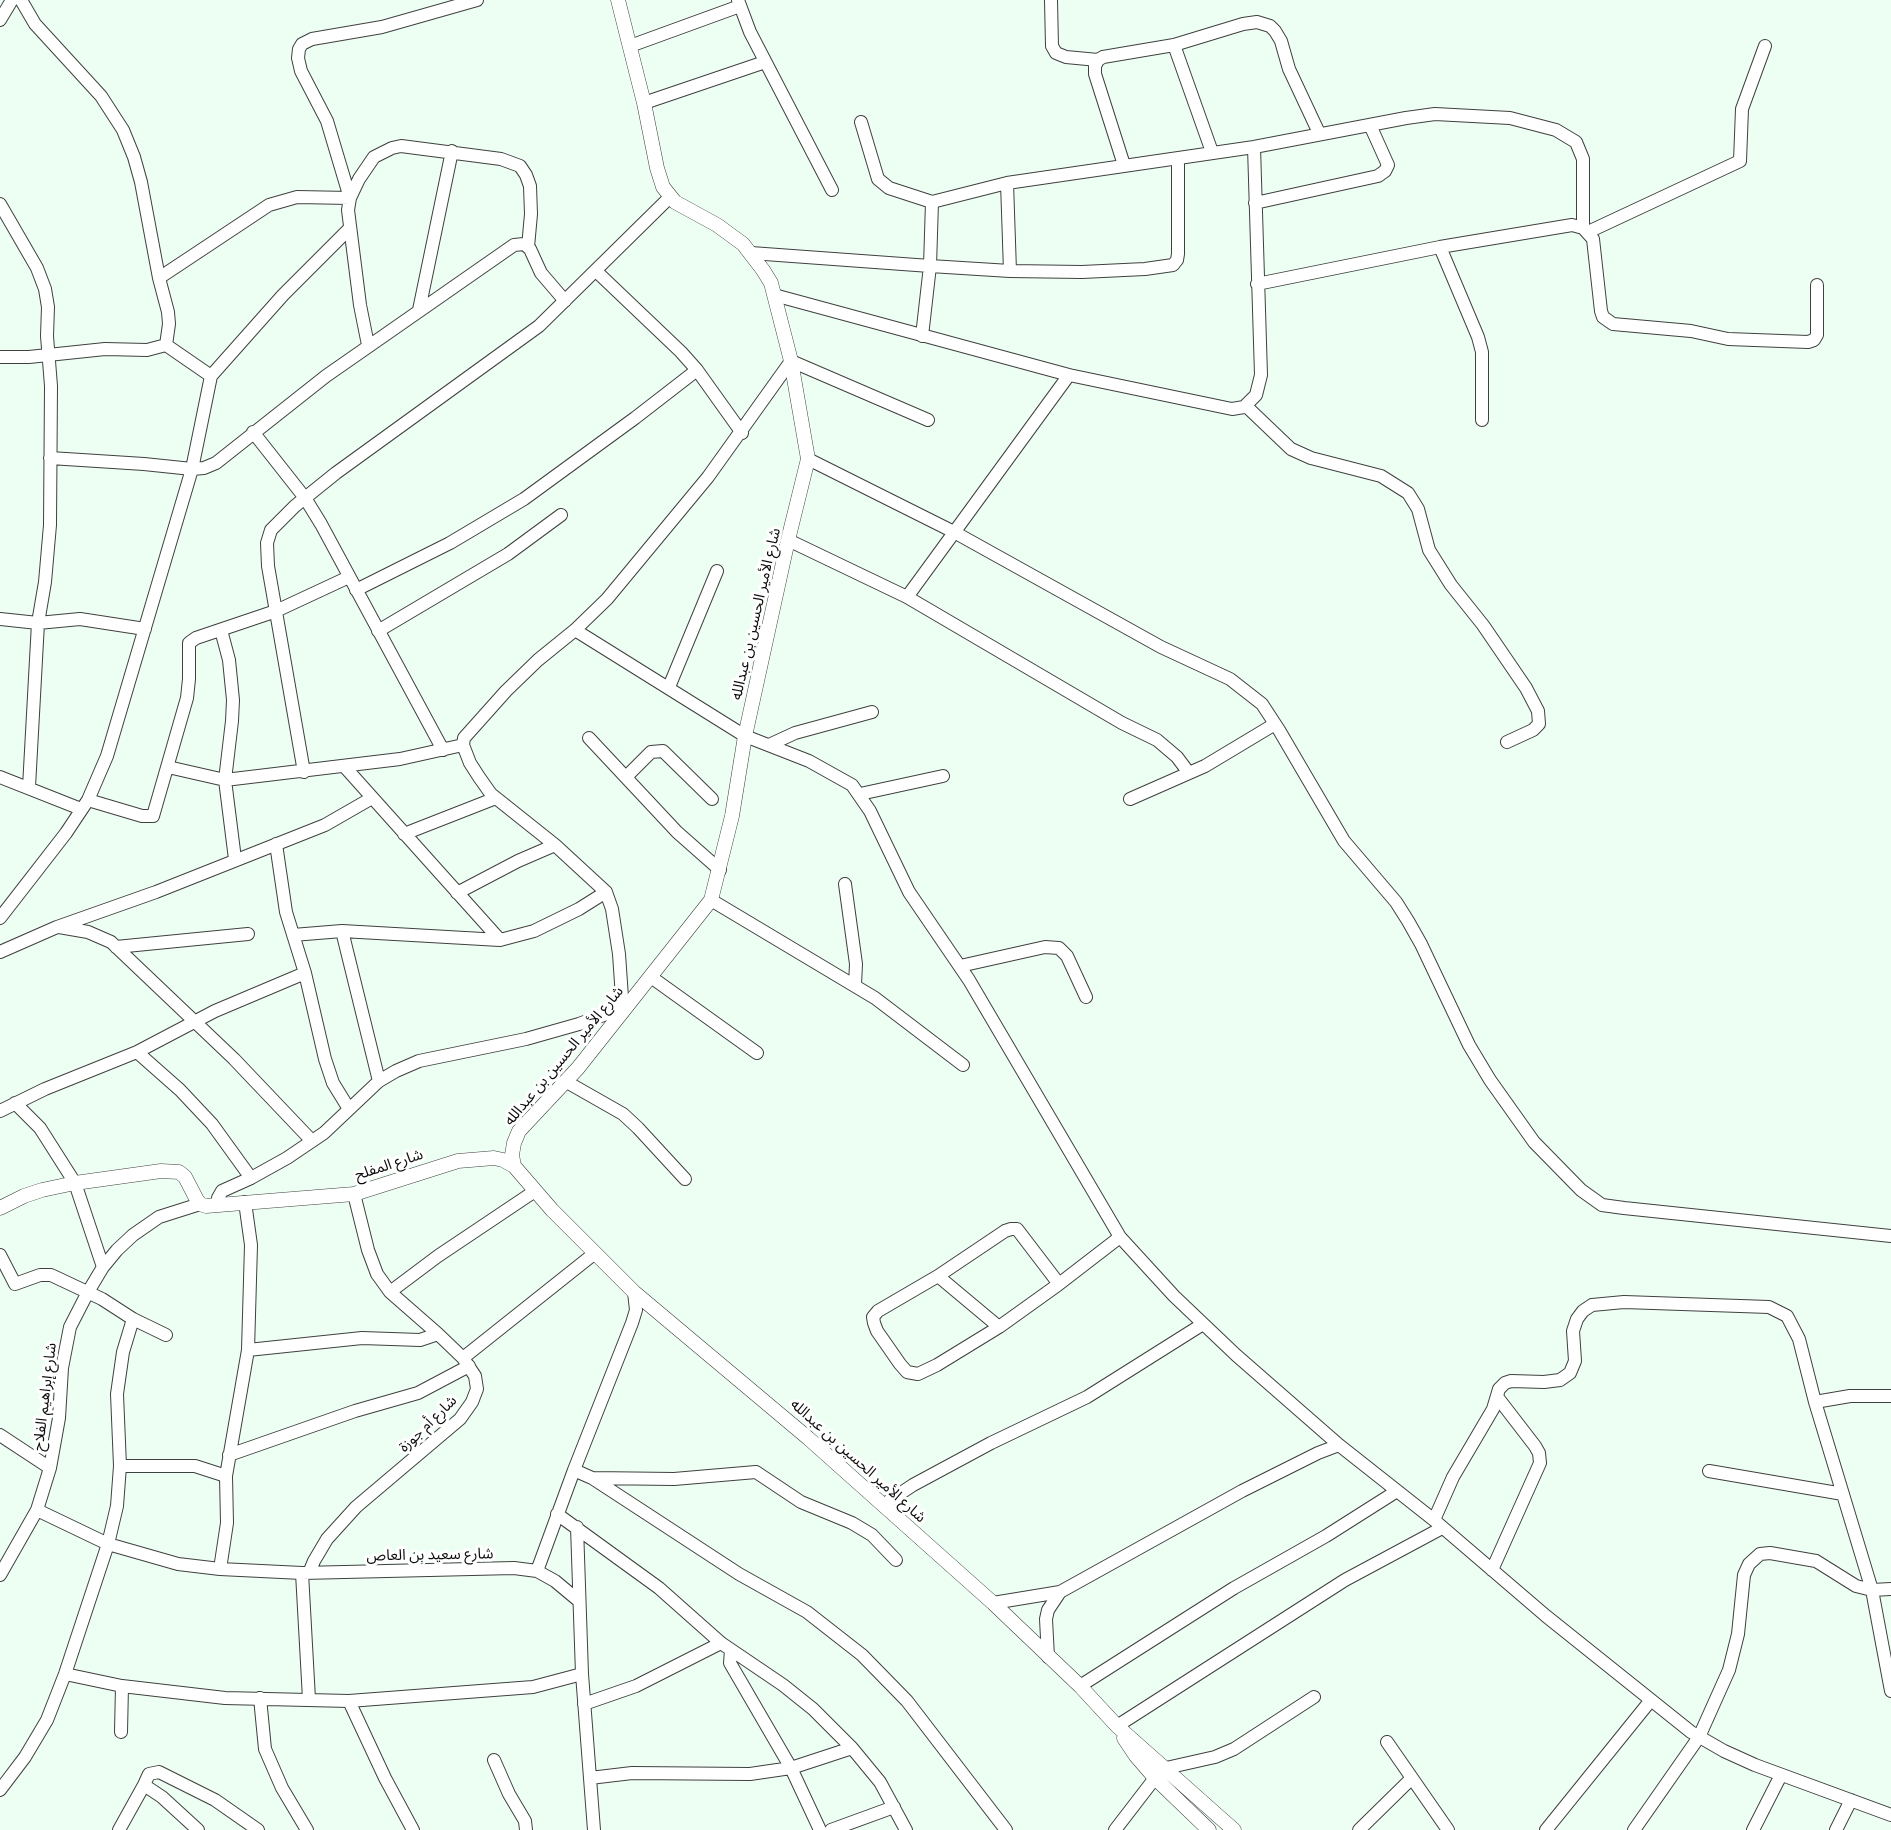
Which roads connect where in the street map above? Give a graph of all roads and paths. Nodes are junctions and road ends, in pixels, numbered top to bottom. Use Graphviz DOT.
graph roads {
  1 [pos="12,0"];
  2 [pos="21,0"];
  3 [pos="477,0"];
  4 [pos="618,0"];
  5 [pos="1052,0"];
  6 [pos="449,3"];
  7 [pos="739,3"];
  8 [pos="0,20"];
  9 [pos="1174,45"];
  10 [pos="630,46"];
  11 [pos="1766,46"];
  12 [pos="1098,60"];
  13 [pos="765,62"];
  14 [pos="644,103"];
  15 [pos="861,122"];
  16 [pos="1370,125"];
  17 [pos="1319,133"];
  18 [pos="1254,147"];
  19 [pos="452,151"];
  20 [pos="1212,152"];
  21 [pos="1178,158"];
  22 [pos="1124,165"];
  23 [pos="1007,183"];
  24 [pos="832,190"];
  25 [pos="670,197"];
  26 [pos="350,198"];
  27 [pos="932,202"];
  28 [pos="1255,203"];
  29 [pos="0,204"];
  30 [pos="6,226"];
  31 [pos="350,228"];
  32 [pos="1586,230"];
  33 [pos="528,247"];
  34 [pos="1440,247"];
  35 [pos="751,253"];
  36 [pos="930,266"];
  37 [pos="596,271"];
  38 [pos="1010,271"];
  39 [pos="159,278"];
  40 [pos="1257,284"];
  41 [pos="1817,285"];
  42 [pos="774,295"];
  43 [pos="565,302"];
  44 [pos="419,310"];
  45 [pos="922,336"];
  46 [pos="166,345"];
  47 [pos="368,345"];
  48 [pos="48,355"];
  49 [pos="0,357"];
  50 [pos="791,361"];
  51 [pos="697,370"];
  52 [pos="1069,375"];
  53 [pos="211,376"];
  54 [pos="1246,406"];
  55 [pos="928,420"];
  56 [pos="1482,420"];
  57 [pos="254,432"];
  58 [pos="742,433"];
  59 [pos="50,458"];
  60 [pos="808,459"];
  61 [pos="192,469"];
  62 [pos="304,498"];
  63 [pos="561,514"];
  64 [pos="954,532"];
  65 [pos="788,540"];
  66 [pos="717,571"];
  67 [pos="349,577"];
  68 [pos="356,590"];
  69 [pos="907,597"];
  70 [pos="276,611"];
  71 [pos="0,619"];
  72 [pos="38,623"];
  73 [pos="145,629"];
  74 [pos="221,630"];
  75 [pos="574,630"];
  76 [pos="378,631"];
  77 [pos="669,687"];
  78 [pos="872,712"];
  79 [pos="1275,724"];
  80 [pos="745,736"];
  81 [pos="589,738"];
  82 [pos="1507,742"];
  83 [pos="463,745"];
  84 [pos="769,745"];
  85 [pos="442,750"];
  86 [pos="344,766"];
  87 [pos="168,767"];
  88 [pos="304,772"];
  89 [pos="1189,773"];
  90 [pos="943,776"];
  91 [pos="0,777"];
  92 [pos="626,777"];
  93 [pos="225,780"];
  94 [pos="29,787"];
  95 [pos="860,794"];
  96 [pos="372,798"];
  97 [pos="496,798"];
  98 [pos="712,799"];
  99 [pos="1130,799"];
  100 [pos="85,805"];
  101 [pos="404,834"];
  102 [pos="276,844"];
  103 [pos="555,845"];
  104 [pos="235,859"];
  105 [pos="720,870"];
  106 [pos="845,884"];
  107 [pos="606,892"];
  108 [pos="458,893"];
  109 [pos="711,900"];
  110 [pos="0,918"];
  111 [pos="57,927"];
  112 [pos="342,931"];
  113 [pos="248,934"];
  114 [pos="293,935"];
  115 [pos="500,940"];
  116 [pos="116,947"];
  117 [pos="0,952"];
  118 [pos="960,966"];
  119 [pos="305,973"];
  120 [pos="651,978"];
  121 [pos="855,985"];
  122 [pos="1086,996"];
  123 [pos="622,1009"];
  124 [pos="195,1021"];
  125 [pos="137,1052"];
  126 [pos="757,1053"];
  127 [pos="963,1065"];
  128 [pos="379,1081"];
  129 [pos="565,1081"];
  130 [pos="15,1103"];
  131 [pos="349,1108"];
  132 [pos="0,1111"];
  133 [pos="312,1141"];
  134 [pos="514,1166"];
  135 [pos="251,1178"];
  136 [pos="685,1179"];
  137 [pos="75,1183"];
  138 [pos="535,1191"];
  139 [pos="354,1194"];
  140 [pos="244,1202"];
  141 [pos="200,1204"];
  142 [pos="219,1204"];
  143 [pos="0,1208"];
  144 [pos="1891,1236"];
  145 [pos="1120,1237"];
  146 [pos="595,1254"];
  147 [pos="0,1255"];
  148 [pos="103,1267"];
  149 [pos="938,1275"];
  150 [pos="1059,1284"];
  151 [pos="88,1292"];
  152 [pos="390,1292"];
  153 [pos="634,1292"];
  154 [pos="133,1319"];
  155 [pos="1203,1324"];
  156 [pos="999,1327"];
  157 [pos="438,1334"];
  158 [pos="166,1335"];
  159 [pos="248,1350"];
  160 [pos="466,1362"];
  161 [pos="1891,1396"];
  162 [pos="1498,1398"];
  163 [pos="1815,1402"];
  164 [pos="0,1435"];
  165 [pos="1339,1445"];
  166 [pos="229,1455"];
  167 [pos="120,1466"];
  168 [pos="50,1468"];
  169 [pos="574,1470"];
  170 [pos="1709,1471"];
  171 [pos="226,1476"];
  172 [pos="591,1478"];
  173 [pos="1397,1491"];
  174 [pos="1843,1494"];
  175 [pos="882,1505"];
  176 [pos="37,1510"];
  177 [pos="557,1514"];
  178 [pos="1438,1524"];
  179 [pos="577,1527"];
  180 [pos="108,1544"];
  181 [pos="896,1560"];
  182 [pos="220,1569"];
  183 [pos="1492,1570"];
  184 [pos="537,1571"];
  185 [pos="0,1573"];
  186 [pos="306,1573"];
  187 [pos="1891,1589"];
  188 [pos="1872,1590"];
  189 [pos="1060,1592"];
  190 [pos="579,1601"];
  191 [pos="993,1603"];
  192 [pos="726,1646"];
  193 [pos="1048,1657"];
  194 [pos="65,1674"];
  195 [pos="582,1674"];
  196 [pos="122,1686"];
  197 [pos="1080,1686"];
  198 [pos="1891,1691"];
  199 [pos="1314,1697"];
  200 [pos="260,1698"];
  201 [pos="309,1699"];
  202 [pos="1651,1700"];
  203 [pos="348,1701"];
  204 [pos="584,1704"];
  205 [pos="1117,1726"];
  206 [pos="121,1732"];
  207 [pos="1699,1737"];
  208 [pos="1387,1742"];
  209 [pos="852,1748"];
  210 [pos="494,1760"];
  211 [pos="791,1768"];
  212 [pos="1166,1768"];
  213 [pos="1781,1775"];
  214 [pos="590,1778"];
  215 [pos="1155,1778"];
  216 [pos="1412,1778"];
  217 [pos="144,1785"];
  218 [pos="0,1790"];
  219 [pos="1851,1800"];
  220 [pos="894,1807"];
  221 [pos="1891,1815"];
  222 [pos="119,1830"];
  223 [pos="198,1830"];
  224 [pos="258,1830"];
  225 [pos="307,1830"];
  226 [pos="413,1830"];
  227 [pos="526,1830"];
  228 [pos="594,1830"];
  229 [pos="820,1830"];
  230 [pos="831,1830"];
  231 [pos="906,1830"];
  232 [pos="1006,1830"];
  233 [pos="1115,1830"];
  234 [pos="1209,1830"];
  235 [pos="1234,1830"];
  236 [pos="1359,1830"];
  237 [pos="1448,1830"];
  238 [pos="1546,1830"];
  239 [pos="1634,1830"];
  240 [pos="1754,1830"];
  241 [pos="1836,1830"];
  1 -- 8 [label="street"];
  2 -- 39 [label="street"];
  3 -- 6 [label="street"];
  4 -- 10 [label="street"];
  5 -- 12 [label="street"];
  6 -- 26 [label="street"];
  7 -- 10 [label="street"];
  7 -- 13 [label="street"];
  9 -- 12 [label="street"];
  9 -- 17 [label="street"];
  9 -- 20 [label="street"];
  10 -- 14 [label="street"];
  11 -- 32 [label="street"];
  12 -- 22 [label="street"];
  13 -- 14 [label="street"];
  13 -- 24 [label="street"];
  14 -- 25 [label="street"];
  15 -- 27 [label="street"];
  16 -- 17 [label="street"];
  16 -- 28 [label="street"];
  16 -- 32 [label="street"];
  17 -- 18 [label="street"];
  18 -- 20 [label="street"];
  18 -- 28 [label="street"];
  19 -- 26 [label="street"];
  19 -- 33 [label="street"];
  19 -- 44 [label="street"];
  20 -- 21 [label="street"];
  21 -- 22 [label="street"];
  21 -- 38 [label="street"];
  22 -- 23 [label="street"];
  23 -- 27 [label="street"];
  23 -- 38 [label="street"];
  25 -- 35 [label="street, شارع الأمير الحسين بن عبدالله"];
  25 -- 37 [label="street"];
  26 -- 31 [label="street"];
  26 -- 39 [label="street"];
  27 -- 36 [label="street"];
  28 -- 40 [label="street"];
  29 -- 30 [label="street"];
  30 -- 48 [label="street"];
  31 -- 47 [label="street"];
  31 -- 53 [label="street"];
  32 -- 34 [label="street"];
  32 -- 41 [label="street"];
  33 -- 43 [label="street"];
  33 -- 44 [label="street"];
  34 -- 40 [label="street"];
  34 -- 56 [label="street"];
  35 -- 36 [label="street"];
  35 -- 42 [label="street, شارع الأمير الحسين بن عبدالله"];
  36 -- 38 [label="street"];
  36 -- 45 [label="street"];
  37 -- 43 [label="street"];
  37 -- 51 [label="street"];
  39 -- 46 [label="street"];
  40 -- 54 [label="street"];
  42 -- 45 [label="street"];
  42 -- 50 [label="street, شارع الأمير الحسين بن عبدالله"];
  43 -- 62 [label="street"];
  44 -- 47 [label="street"];
  45 -- 52 [label="street"];
  46 -- 48 [label="street"];
  46 -- 53 [label="street"];
  47 -- 57 [label="street"];
  48 -- 49 [label="street"];
  48 -- 59 [label="street"];
  50 -- 55 [label="street"];
  50 -- 58 [label="street"];
  50 -- 60 [label="street, شارع الأمير الحسين بن عبدالله"];
  51 -- 58 [label="street"];
  51 -- 68 [label="street"];
  52 -- 54 [label="street"];
  52 -- 64 [label="street"];
  53 -- 61 [label="street"];
  54 -- 82 [label="street"];
  57 -- 61 [label="street"];
  57 -- 62 [label="street"];
  58 -- 75 [label="street"];
  59 -- 61 [label="street"];
  59 -- 72 [label="street"];
  60 -- 64 [label="street"];
  60 -- 65 [label="street, شارع الأمير الحسين بن عبدالله"];
  61 -- 73 [label="street"];
  62 -- 67 [label="street"];
  62 -- 70 [label="street"];
  63 -- 76 [label="street"];
  64 -- 69 [label="street"];
  64 -- 79 [label="street"];
  65 -- 69 [label="street"];
  65 -- 80 [label="street, شارع الأمير الحسين بن عبدالله"];
  66 -- 77 [label="street"];
  67 -- 68 [label="street"];
  67 -- 70 [label="street"];
  68 -- 76 [label="street"];
  69 -- 89 [label="street"];
  70 -- 74 [label="street"];
  70 -- 88 [label="street"];
  71 -- 72 [label="street"];
  72 -- 73 [label="street"];
  72 -- 94 [label="street"];
  73 -- 100 [label="street"];
  74 -- 87 [label="street"];
  74 -- 93 [label="street"];
  75 -- 77 [label="street"];
  75 -- 83 [label="street"];
  76 -- 85 [label="street"];
  77 -- 80 [label="street"];
  78 -- 84 [label="street"];
  79 -- 89 [label="street"];
  79 -- 144 [label="street"];
  80 -- 84 [label="street"];
  80 -- 105 [label="street, شارع الأمير الحسين بن عبدالله"];
  81 -- 92 [label="street"];
  83 -- 85 [label="street"];
  83 -- 97 [label="street"];
  84 -- 95 [label="street"];
  85 -- 86 [label="street"];
  86 -- 88 [label="street"];
  86 -- 96 [label="street"];
  87 -- 93 [label="street"];
  87 -- 100 [label="street"];
  88 -- 93 [label="street"];
  89 -- 99 [label="street"];
  90 -- 95 [label="street"];
  91 -- 94 [label="street"];
  92 -- 98 [label="street"];
  92 -- 105 [label="street"];
  93 -- 104 [label="street"];
  94 -- 100 [label="street"];
  95 -- 118 [label="street"];
  96 -- 101 [label="street"];
  96 -- 102 [label="street"];
  97 -- 101 [label="street"];
  97 -- 103 [label="street"];
  100 -- 110 [label="street"];
  101 -- 108 [label="street"];
  102 -- 104 [label="street"];
  102 -- 114 [label="street"];
  103 -- 107 [label="street"];
  103 -- 108 [label="street"];
  104 -- 111 [label="street"];
  105 -- 109 [label="street, شارع الأمير الحسين بن عبدالله"];
  106 -- 121 [label="street"];
  107 -- 115 [label="street"];
  107 -- 123 [label="street"];
  108 -- 115 [label="street"];
  109 -- 120 [label="street, شارع الأمير الحسين بن عبدالله"];
  109 -- 121 [label="street"];
  111 -- 116 [label="street"];
  111 -- 117 [label="street"];
  112 -- 114 [label="street"];
  112 -- 115 [label="street"];
  112 -- 128 [label="street"];
  113 -- 116 [label="street"];
  114 -- 119 [label="street"];
  116 -- 124 [label="street"];
  118 -- 122 [label="street"];
  118 -- 145 [label="street"];
  119 -- 124 [label="street"];
  119 -- 131 [label="street"];
  120 -- 123 [label="street, شارع الأمير الحسين بن عبدالله"];
  120 -- 126 [label="street"];
  121 -- 127 [label="street"];
  123 -- 128 [label="street"];
  123 -- 129 [label="street, شارع الأمير الحسين بن عبدالله"];
  124 -- 125 [label="street"];
  124 -- 133 [label="street"];
  125 -- 130 [label="street"];
  125 -- 135 [label="street"];
  128 -- 131 [label="street"];
  129 -- 134 [label="street, شارع الأمير الحسين بن عبدالله"];
  129 -- 136 [label="street"];
  130 -- 132 [label="street"];
  130 -- 137 [label="street"];
  131 -- 133 [label="street"];
  133 -- 135 [label="street"];
  134 -- 138 [label="street, شارع الأمير الحسين بن عبدالله"];
  134 -- 139 [label="street, شارع المفلح"];
  135 -- 142 [label="street"];
  137 -- 141 [label="street"];
  137 -- 143 [label="street"];
  137 -- 148 [label="street"];
  138 -- 146 [label="street, شارع الأمير الحسين بن عبدالله"];
  138 -- 152 [label="street"];
  139 -- 140 [label="street, شارع المفلح"];
  139 -- 152 [label="street"];
  140 -- 142 [label="street, شارع المفلح"];
  140 -- 159 [label="street"];
  141 -- 142 [label="street, شارع المفلح"];
  141 -- 148 [label="street, شارع إبراهيم الفلاح"];
  145 -- 150 [label="street"];
  145 -- 155 [label="street"];
  146 -- 153 [label="street, شارع الأمير الحسين بن عبدالله"];
  146 -- 160 [label="street"];
  147 -- 151 [label="street"];
  148 -- 151 [label="street, شارع إبراهيم الفلاح"];
  149 -- 150 [label="street"];
  149 -- 156 [label="street"];
  149 -- 156 [label="street"];
  150 -- 156 [label="street"];
  151 -- 154 [label="street"];
  151 -- 168 [label="street, شارع إبراهيم الفلاح"];
  152 -- 157 [label="street"];
  153 -- 169 [label="street"];
  153 -- 175 [label="street, شارع الأمير الحسين بن عبدالله"];
  154 -- 158 [label="street"];
  154 -- 167 [label="street"];
  155 -- 165 [label="street"];
  155 -- 175 [label="street"];
  157 -- 159 [label="street"];
  157 -- 160 [label="street"];
  159 -- 166 [label="street"];
  160 -- 166 [label="street"];
  160 -- 186 [label="street, شارع أم جوزة"];
  161 -- 163 [label="street"];
  162 -- 163 [label="street"];
  162 -- 178 [label="street"];
  162 -- 183 [label="street"];
  163 -- 174 [label="street"];
  164 -- 168 [label="street"];
  165 -- 173 [label="street"];
  165 -- 189 [label="street"];
  166 -- 171 [label="street"];
  167 -- 171 [label="street"];
  167 -- 180 [label="street"];
  168 -- 176 [label="street, شارع إبراهيم الفلاح"];
  169 -- 172 [label="street"];
  169 -- 177 [label="street"];
  170 -- 174 [label="street"];
  171 -- 182 [label="street"];
  172 -- 181 [label="street"];
  172 -- 232 [label="street"];
  173 -- 178 [label="street"];
  173 -- 197 [label="street"];
  174 -- 188 [label="street"];
  175 -- 191 [label="street, شارع الأمير الحسين بن عبدالله"];
  176 -- 180 [label="street, شارع سعيد بن العاص"];
  176 -- 185 [label="street, شارع إبراهيم الفلاح"];
  177 -- 179 [label="street"];
  177 -- 184 [label="street"];
  178 -- 183 [label="street"];
  178 -- 205 [label="street"];
  179 -- 190 [label="street"];
  179 -- 192 [label="street"];
  180 -- 182 [label="street, شارع سعيد بن العاص"];
  180 -- 194 [label="street"];
  182 -- 186 [label="street, شارع سعيد بن العاص"];
  183 -- 202 [label="street"];
  184 -- 186 [label="street, شارع سعيد بن العاص"];
  184 -- 190 [label="street"];
  186 -- 201 [label="street"];
  187 -- 188 [label="street"];
  188 -- 198 [label="street"];
  188 -- 207 [label="street"];
  189 -- 191 [label="street"];
  189 -- 193 [label="street"];
  190 -- 195 [label="street"];
  191 -- 193 [label="street, شارع الأمير الحسين بن عبدالله"];
  192 -- 204 [label="street"];
  192 -- 209 [label="street"];
  192 -- 211 [label="street"];
  193 -- 197 [label="street, شارع الأمير الحسين بن عبدالله"];
  194 -- 196 [label="street"];
  194 -- 218 [label="street"];
  195 -- 203 [label="street"];
  195 -- 204 [label="street"];
  196 -- 200 [label="street"];
  196 -- 206 [label="street"];
  197 -- 205 [label="street, شارع الأمير الحسين بن عبدالله"];
  199 -- 212 [label="street"];
  200 -- 201 [label="street"];
  200 -- 225 [label="street"];
  201 -- 203 [label="street"];
  202 -- 207 [label="street"];
  202 -- 238 [label="street"];
  203 -- 226 [label="street"];
  204 -- 214 [label="street"];
  205 -- 212 [label="street, شارع الأمير الحسين بن عبدالله"];
  205 -- 215 [label="street, شارع الأمير الحسين بن عبدالله"];
  207 -- 213 [label="street"];
  207 -- 239 [label="street"];
  208 -- 216 [label="street"];
  209 -- 211 [label="street"];
  209 -- 220 [label="street"];
  210 -- 227 [label="street"];
  211 -- 214 [label="street"];
  211 -- 229 [label="street"];
  212 -- 215 [label="street"];
  212 -- 235 [label="street, شارع الأمير الحسين بن عبدالله"];
  213 -- 219 [label="street"];
  213 -- 240 [label="street"];
  214 -- 228 [label="street"];
  215 -- 233 [label="street"];
  215 -- 234 [label="street, شارع الأمير الحسين بن عبدالله"];
  216 -- 236 [label="street"];
  216 -- 237 [label="street"];
  217 -- 222 [label="street"];
  217 -- 223 [label="street"];
  217 -- 224 [label="street"];
  219 -- 221 [label="street"];
  219 -- 241 [label="street"];
  220 -- 230 [label="street"];
  220 -- 231 [label="street"];
}
